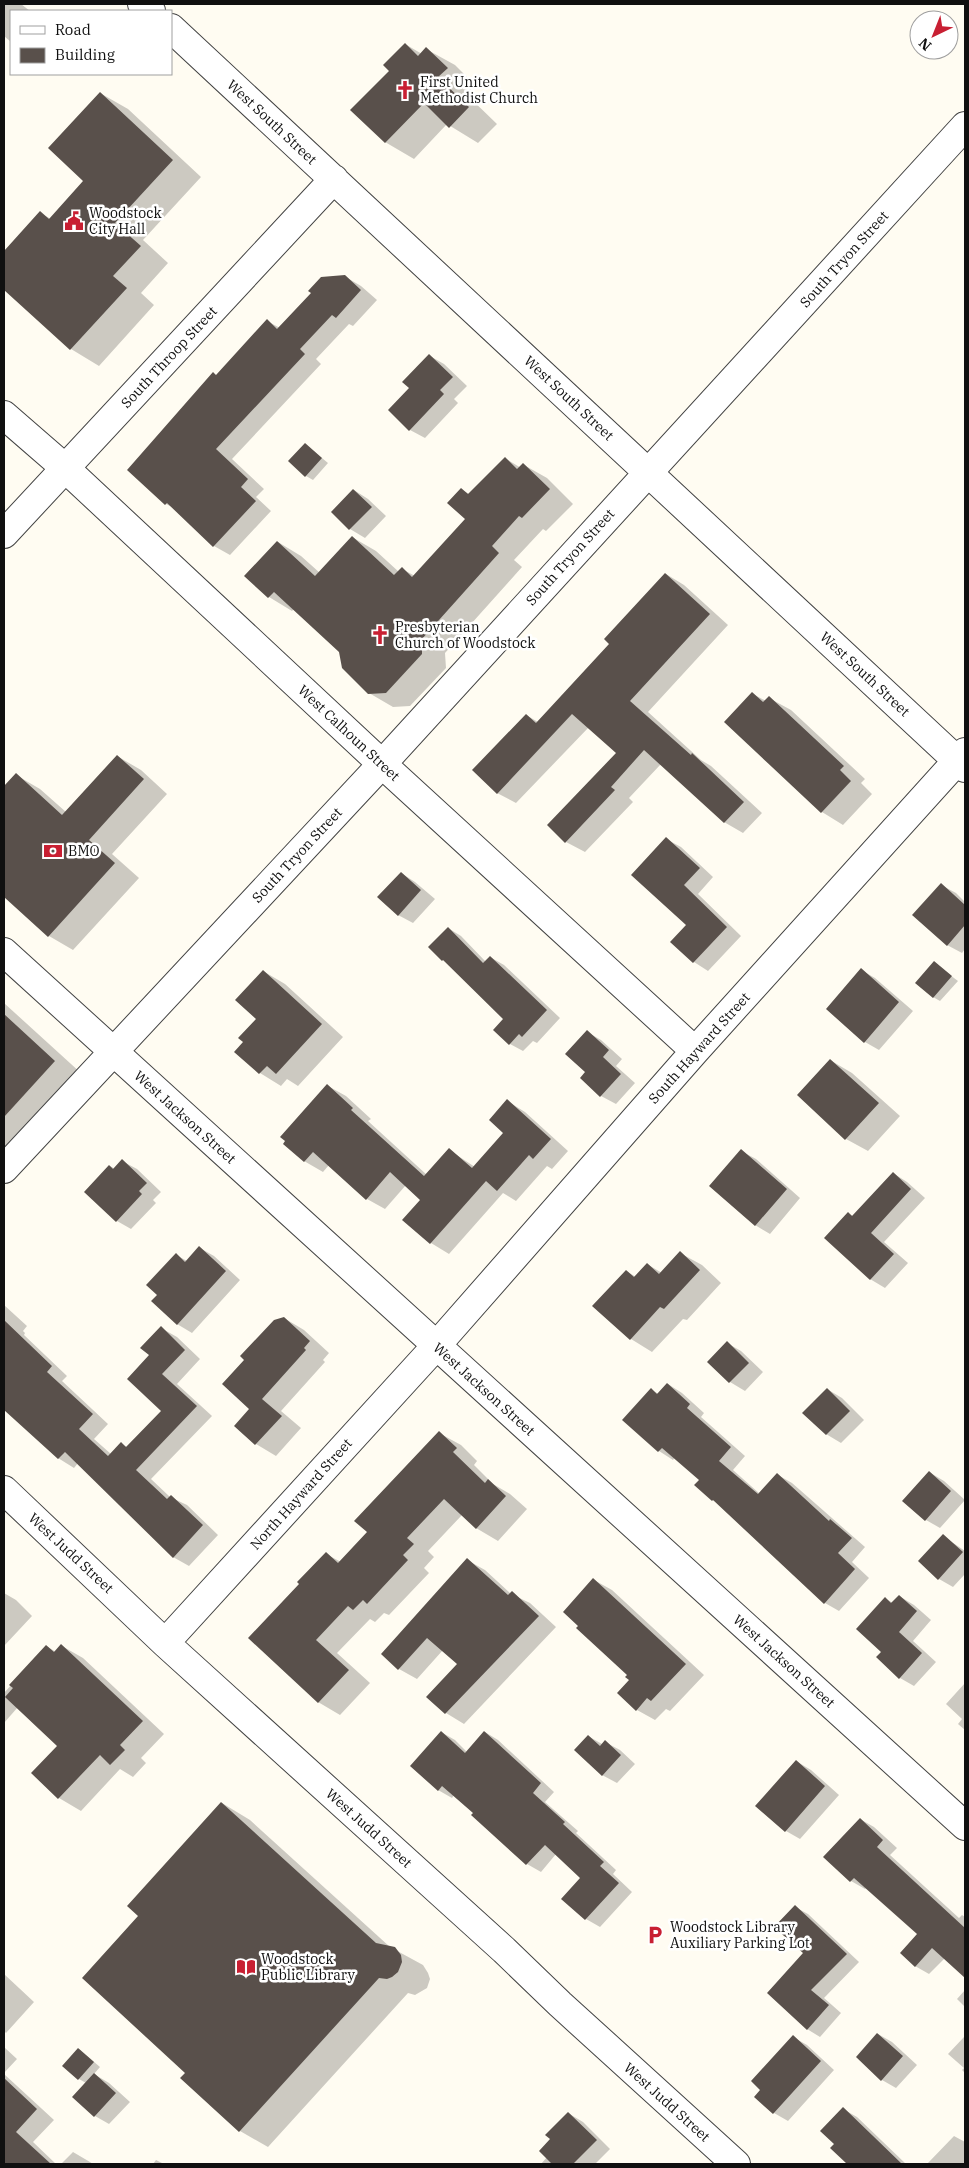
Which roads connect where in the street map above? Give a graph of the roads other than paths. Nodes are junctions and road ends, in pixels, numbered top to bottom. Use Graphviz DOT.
graph roads {
  1 [pos="172,29"];
  2 [pos="965,126"];
  3 [pos="334,179"];
  4 [pos="4,415"];
  5 [pos="65,468"];
  6 [pos="648,472"];
  7 [pos="4,534"];
  8 [pos="963,760"];
  9 [pos="382,764"];
  10 [pos="4,952"];
  11 [pos="112,1051"];
  12 [pos="695,1051"];
  13 [pos="4,1169"];
  14 [pos="436,1346"];
  15 [pos="4,1490"];
  16 [pos="165,1642"];
  17 [pos="965,1826"];
  18 [pos="736,2164"];
  1 -- 3 [label="street, West South Street"];
  2 -- 6 [label="street, South Tryon Street"];
  3 -- 5 [label="street, South Throop Street"];
  3 -- 6 [label="street, West South Street"];
  4 -- 5 [label="street, West Calhoun Street"];
  5 -- 7 [label="street, South Throop Street"];
  5 -- 9 [label="street, West Calhoun Street"];
  6 -- 8 [label="street, West South Street"];
  6 -- 9 [label="street, South Tryon Street"];
  8 -- 12 [label="street, South Hayward Street"];
  9 -- 11 [label="street, South Tryon Street"];
  9 -- 12 [label="street, West Calhoun Street"];
  10 -- 11 [label="street, West Jackson Street"];
  11 -- 13 [label="street, South Tryon Street"];
  11 -- 14 [label="street, West Jackson Street"];
  12 -- 14 [label="street, South Hayward Street"];
  14 -- 16 [label="street, North Hayward Street"];
  14 -- 17 [label="street, West Jackson Street"];
  15 -- 16 [label="street, West Judd Street"];
  16 -- 18 [label="street, West Judd Street"];
}
